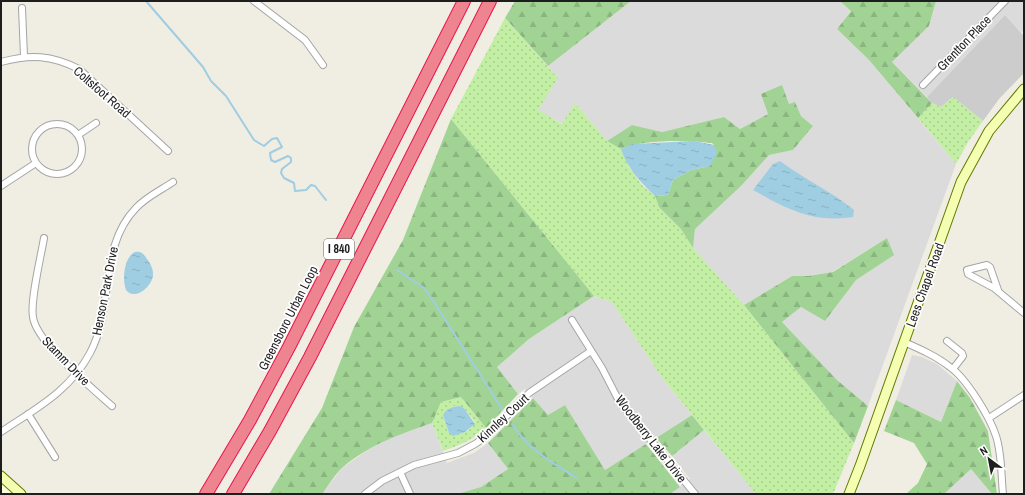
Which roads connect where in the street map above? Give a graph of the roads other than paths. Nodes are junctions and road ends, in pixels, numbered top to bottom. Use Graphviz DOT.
graph roads {
  1 [pos="254,1"];
  2 [pos="464,1"];
  3 [pos="490,1"];
  4 [pos="1005,1"];
  5 [pos="22,8"];
  6 [pos="24,56"];
  7 [pos="1,62"];
  8 [pos="323,66"];
  9 [pos="924,85"];
  10 [pos="1024,89"];
  11 [pos="96,123"];
  12 [pos="78,135"];
  13 [pos="168,151"];
  14 [pos="36,163"];
  15 [pos="173,182"];
  16 [pos="1,186"];
  17 [pos="44,238"];
  18 [pos="998,290"];
  19 [pos="1024,313"];
  20 [pos="572,320"];
  21 [pos="947,341"];
  22 [pos="904,342"];
  23 [pos="591,351"];
  24 [pos="953,370"];
  25 [pos="77,373"];
  26 [pos="1024,395"];
  27 [pos="112,406"];
  28 [pos="28,414"];
  29 [pos="989,418"];
  30 [pos="1,432"];
  31 [pos="55,456"];
  32 [pos="400,472"];
  33 [pos="1,476"];
  34 [pos="21,494"];
  35 [pos="206,494"];
  36 [pos="233,494"];
  37 [pos="366,494"];
  38 [pos="410,494"];
  39 [pos="695,494"];
  40 [pos="849,494"];
  41 [pos="1003,494"];
  1 -- 8 [label="street"];
  2 -- 35 [label="highway, Greensboro Urban Loop / I 840"];
  3 -- 36 [label="highway, I 840"];
  4 -- 9 [label="street, Grentton Place"];
  5 -- 6 [label="street"];
  6 -- 7 [label="street, Coltsfoot Road"];
  6 -- 13 [label="street, Coltsfoot Road"];
  10 -- 22 [label="main road, Lees Chapel Road"];
  11 -- 12 [label="street"];
  12 -- 14 [label="street"];
  12 -- 14 [label="street"];
  14 -- 16 [label="street"];
  15 -- 25 [label="street, Henson Park Drive"];
  17 -- 25 [label="street, Stamm Drive"];
  18 -- 18 [label="street"];
  18 -- 19 [label="street"];
  20 -- 23 [label="street, Woodberry Lake Drive"];
  21 -- 24 [label="street"];
  22 -- 24 [label="street"];
  22 -- 40 [label="main road, Lees Chapel Road"];
  23 -- 32 [label="street, Kinnley Court"];
  23 -- 39 [label="street, Woodberry Lake Drive"];
  24 -- 29 [label="street"];
  25 -- 27 [label="street, Stamm Drive"];
  25 -- 28 [label="street, Henson Park Drive"];
  26 -- 29 [label="street"];
  28 -- 30 [label="street, Henson Park Drive"];
  28 -- 31 [label="street"];
  29 -- 41 [label="street"];
  32 -- 37 [label="street, Kinnley Court"];
  32 -- 38 [label="street"];
  33 -- 34 [label="main road"];
}
